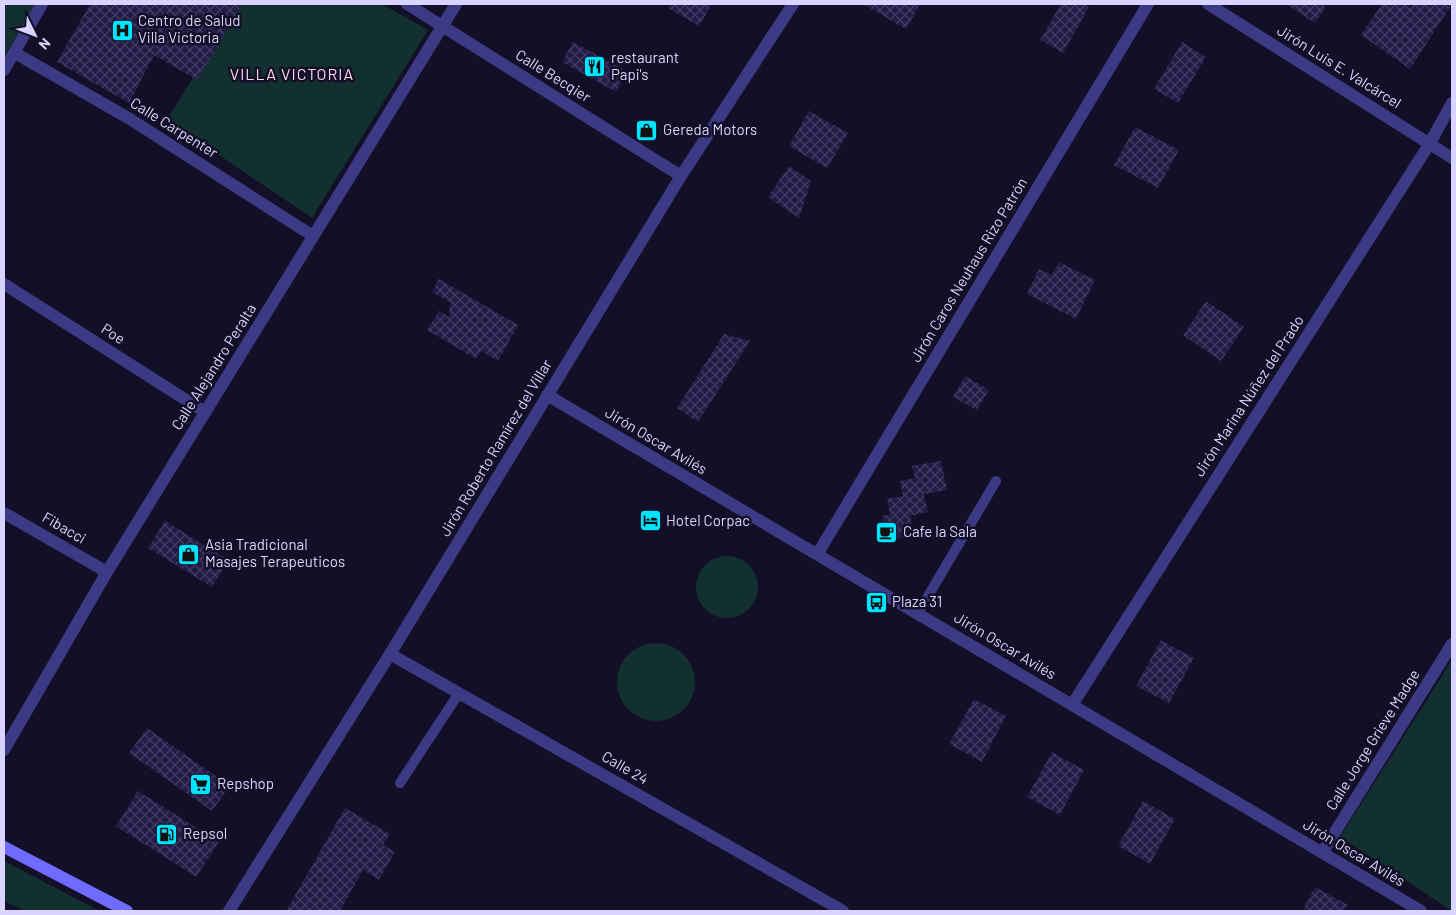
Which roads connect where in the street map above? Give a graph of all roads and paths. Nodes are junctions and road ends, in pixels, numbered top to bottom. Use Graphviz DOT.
graph roads {
  1 [pos="42,4"];
  2 [pos="407,4"];
  3 [pos="456,4"];
  4 [pos="793,4"];
  5 [pos="1148,4"];
  6 [pos="1208,4"];
  7 [pos="442,25"];
  8 [pos="14,53"];
  9 [pos="4,70"];
  10 [pos="1452,103"];
  11 [pos="1430,143"];
  12 [pos="1452,158"];
  13 [pos="681,176"];
  14 [pos="313,236"];
  15 [pos="4,284"];
  16 [pos="547,395"];
  17 [pos="205,412"];
  18 [pos="996,482"];
  19 [pos="4,513"];
  20 [pos="818,553"];
  21 [pos="108,572"];
  22 [pos="918,613"];
  23 [pos="1452,644"];
  24 [pos="390,654"];
  25 [pos="459,693"];
  26 [pos="1072,705"];
  27 [pos="4,750"];
  28 [pos="400,783"];
  29 [pos="4,846"];
  30 [pos="1322,853"];
  31 [pos="127,911"];
  32 [pos="229,911"];
  33 [pos="844,911"];
  34 [pos="1421,911"];
  1 -- 8 [label="street"];
  2 -- 7 [label="street, Calle Becqier"];
  3 -- 7 [label="street, Calle Alejandro Peralta"];
  4 -- 13 [label="street, Jirón Roberto Ramírez del Villar"];
  5 -- 20 [label="street, Jirón Caros Neuhaus Rizo Patrón"];
  6 -- 11 [label="street, Jirón Luis E. Valcárcel"];
  7 -- 13 [label="street, Calle Becqier"];
  7 -- 14 [label="street, Calle Alejandro Peralta"];
  8 -- 9 [label="street"];
  8 -- 14 [label="street, Calle Carpenter"];
  10 -- 11 [label="street, Jirón Marina Núñez del Prado"];
  11 -- 12 [label="street, Jirón Luis E. Valcárcel"];
  11 -- 26 [label="street, Jirón Marina Núñez del Prado"];
  13 -- 16 [label="street, Jirón Roberto Ramírez del Villar"];
  14 -- 17 [label="street, Calle Alejandro Peralta"];
  15 -- 17 [label="street, Poe"];
  16 -- 20 [label="street, Jirón Oscar Avilés"];
  16 -- 24 [label="street, Jirón Roberto Ramírez del Villar"];
  17 -- 21 [label="street, Calle Alejandro Peralta"];
  18 -- 22 [label="lane"];
  19 -- 21 [label="street, Fibacci"];
  20 -- 22 [label="street, Jirón Oscar Avilés"];
  21 -- 27 [label="street, Calle Alejandro Peralta"];
  22 -- 26 [label="street, Jirón Oscar Avilés"];
  23 -- 30 [label="street, Calle Jorge Grieve Madge"];
  24 -- 25 [label="street, Calle 24"];
  24 -- 32 [label="street, Jirón Roberto Ramírez del Villar"];
  25 -- 28 [label="lane"];
  25 -- 33 [label="street, Calle 24"];
  26 -- 30 [label="street, Jirón Oscar Avilés"];
  29 -- 31 [label="main road"];
  30 -- 34 [label="street, Jirón Oscar Avilés"];
}
